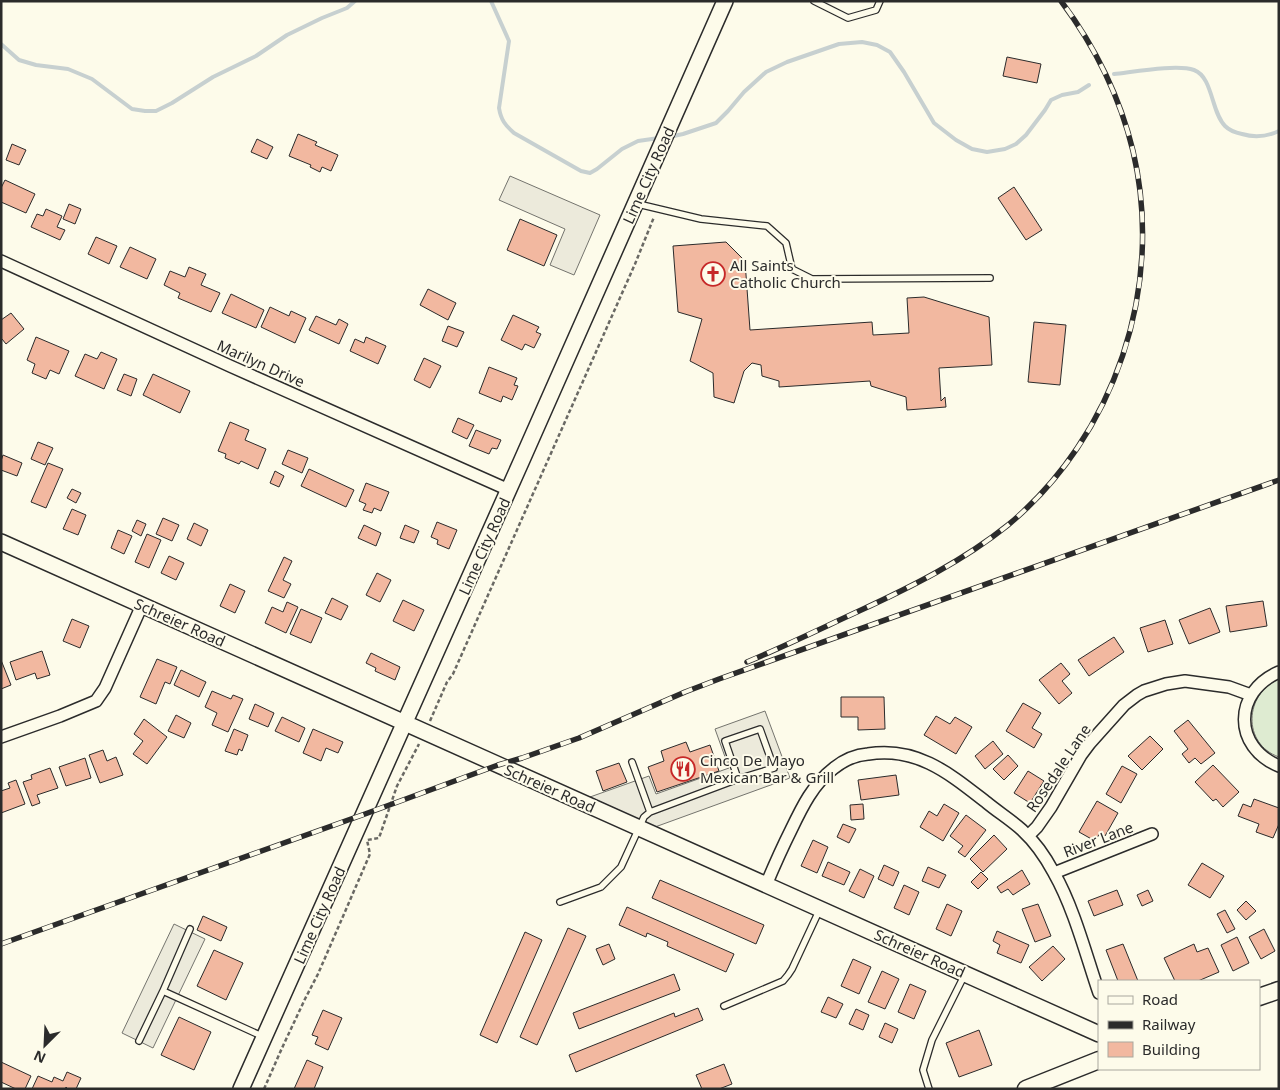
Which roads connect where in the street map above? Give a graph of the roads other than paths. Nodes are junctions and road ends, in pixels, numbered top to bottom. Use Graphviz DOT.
graph roads {
  1 [pos="725,1"];
  2 [pos="814,1"];
  3 [pos="880,1"];
  4 [pos="636,203"];
  5 [pos="1,261"];
  6 [pos="990,278"];
  7 [pos="510,490"];
  8 [pos="1,542"];
  9 [pos="142,605"];
  10 [pos="1279,672"];
  11 [pos="1251,695"];
  12 [pos="405,723"];
  13 [pos="1,737"];
  14 [pos="632,762"];
  15 [pos="1279,766"];
  16 [pos="738,779"];
  17 [pos="650,812"];
  18 [pos="639,828"];
  19 [pos="1152,834"];
  20 [pos="1028,836"];
  21 [pos="1054,873"];
  22 [pos="766,884"];
  23 [pos="560,902"];
  24 [pos="819,909"];
  25 [pos="190,929"];
  26 [pos="965,974"];
  27 [pos="1279,990"];
  28 [pos="1098,991"];
  29 [pos="163,992"];
  30 [pos="1260,998"];
  31 [pos="724,1006"];
  32 [pos="1098,1034"];
  33 [pos="264,1037"];
  34 [pos="139,1041"];
  35 [pos="1098,1060"];
  36 [pos="241,1089"];
  37 [pos="929,1089"];
  38 [pos="1026,1089"];
  1 -- 4 [label="street, Lime City Road"];
  2 -- 3 [label="lane"];
  4 -- 6 [label="lane"];
  4 -- 7 [label="street, Lime City Road"];
  5 -- 7 [label="street, Marilyn Drive"];
  7 -- 12 [label="street, Lime City Road"];
  8 -- 9 [label="street, Schreier Road"];
  9 -- 12 [label="street, Schreier Road"];
  9 -- 13 [label="street"];
  10 -- 11 [label="street"];
  11 -- 15 [label="street"];
  11 -- 20 [label="street, Rosedale Lane"];
  12 -- 18 [label="street, Schreier Road"];
  12 -- 33 [label="street, Lime City Road"];
  14 -- 17 [label="lane"];
  16 -- 16 [label="lane"];
  16 -- 17 [label="lane"];
  17 -- 18 [label="lane"];
  18 -- 22 [label="street, Schreier Road"];
  18 -- 23 [label="lane"];
  19 -- 21 [label="street, River Lane"];
  20 -- 21 [label="street"];
  20 -- 22 [label="street"];
  21 -- 28 [label="street"];
  22 -- 24 [label="street, Schreier Road"];
  24 -- 26 [label="street, Schreier Road"];
  24 -- 31 [label="lane"];
  25 -- 29 [label="lane"];
  26 -- 32 [label="street, Schreier Road"];
  26 -- 37 [label="lane"];
  27 -- 30 [label="main road"];
  29 -- 33 [label="lane"];
  29 -- 34 [label="lane"];
  33 -- 36 [label="street, Lime City Road"];
  35 -- 38 [label="main road"];
}
